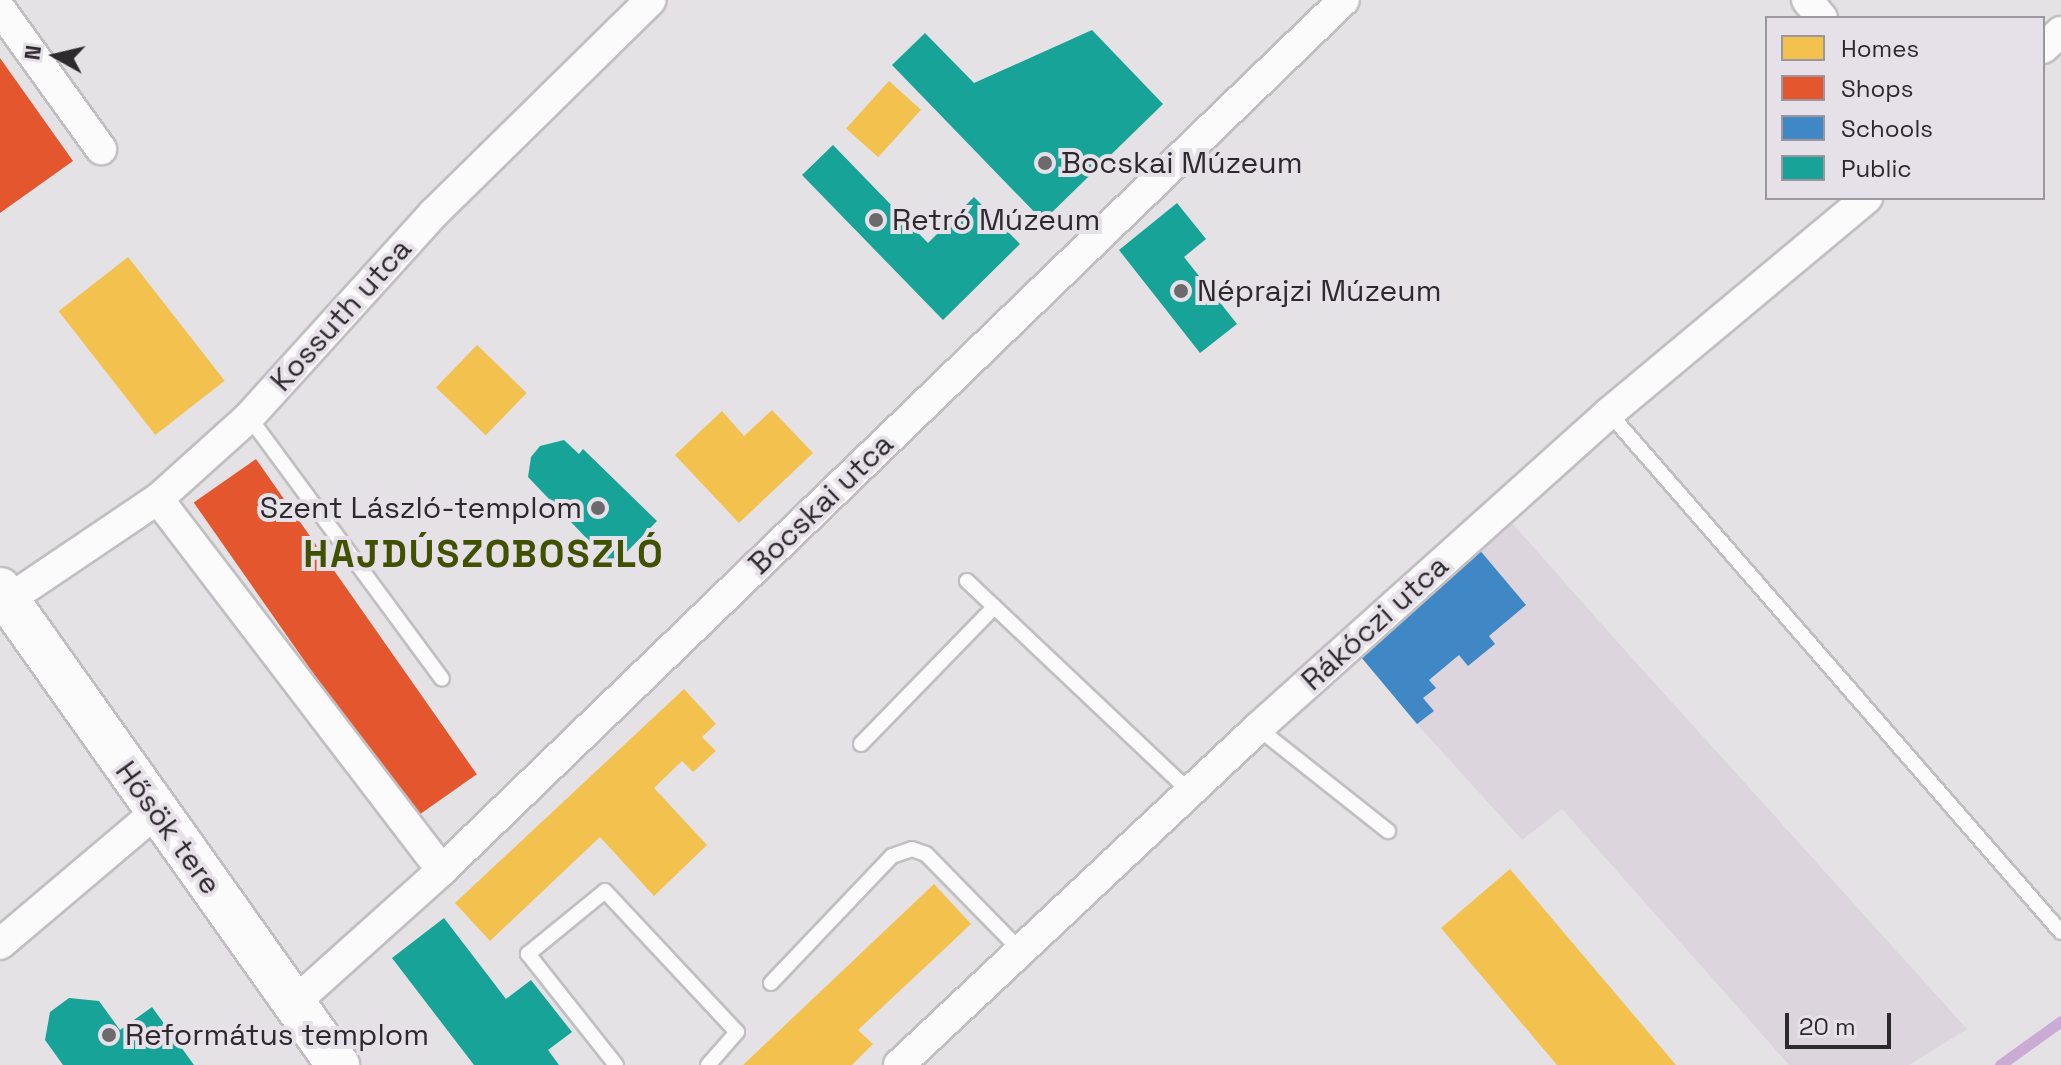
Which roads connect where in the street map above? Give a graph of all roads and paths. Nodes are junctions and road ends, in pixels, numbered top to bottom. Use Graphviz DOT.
graph roads {
  1 [pos="651,0"];
  2 [pos="1344,0"];
  3 [pos="1807,0"];
  4 [pos="0,9"];
  5 [pos="1820,16"];
  6 [pos="2061,32"];
  7 [pos="2045,46"];
  8 [pos="101,149"];
  9 [pos="1865,200"];
  10 [pos="1609,413"];
  11 [pos="249,417"];
  12 [pos="158,499"];
  13 [pos="967,581"];
  14 [pos="4,595"];
  15 [pos="994,607"];
  16 [pos="442,679"];
  17 [pos="1258,728"];
  18 [pos="861,744"];
  19 [pos="1190,792"];
  20 [pos="155,813"];
  21 [pos="1388,831"];
  22 [pos="442,870"];
  23 [pos="2061,932"];
  24 [pos="0,944"];
  25 [pos="1021,951"];
  26 [pos="771,983"];
  27 [pos="294,1003"];
  28 [pos="338,1065"];
  29 [pos="616,1065"];
  30 [pos="708,1065"];
  31 [pos="899,1065"];
  1 -- 11 [label="street, Kossuth utca"];
  2 -- 22 [label="street, Bocskai utca"];
  3 -- 5 [label="street"];
  4 -- 8 [label="street"];
  6 -- 7 [label="street"];
  9 -- 10 [label="street, Rákóczi utca"];
  10 -- 17 [label="street, Rákóczi utca"];
  10 -- 23 [label="lane"];
  11 -- 12 [label="street, Kossuth utca"];
  11 -- 16 [label="lane"];
  12 -- 14 [label="street, Kossuth utca"];
  12 -- 22 [label="street"];
  13 -- 15 [label="lane"];
  14 -- 20 [label="street, Hősök tere"];
  15 -- 18 [label="lane"];
  15 -- 19 [label="lane"];
  17 -- 19 [label="street, Rákóczi utca"];
  17 -- 21 [label="lane"];
  19 -- 25 [label="street, Rákóczi utca"];
  20 -- 24 [label="street"];
  20 -- 27 [label="street, Hősök tere"];
  22 -- 27 [label="street, Bocskai utca"];
  25 -- 26 [label="lane"];
  25 -- 31 [label="street, Rákóczi utca"];
  27 -- 28 [label="street, Hősök tere"];
  29 -- 30 [label="lane"];
}
